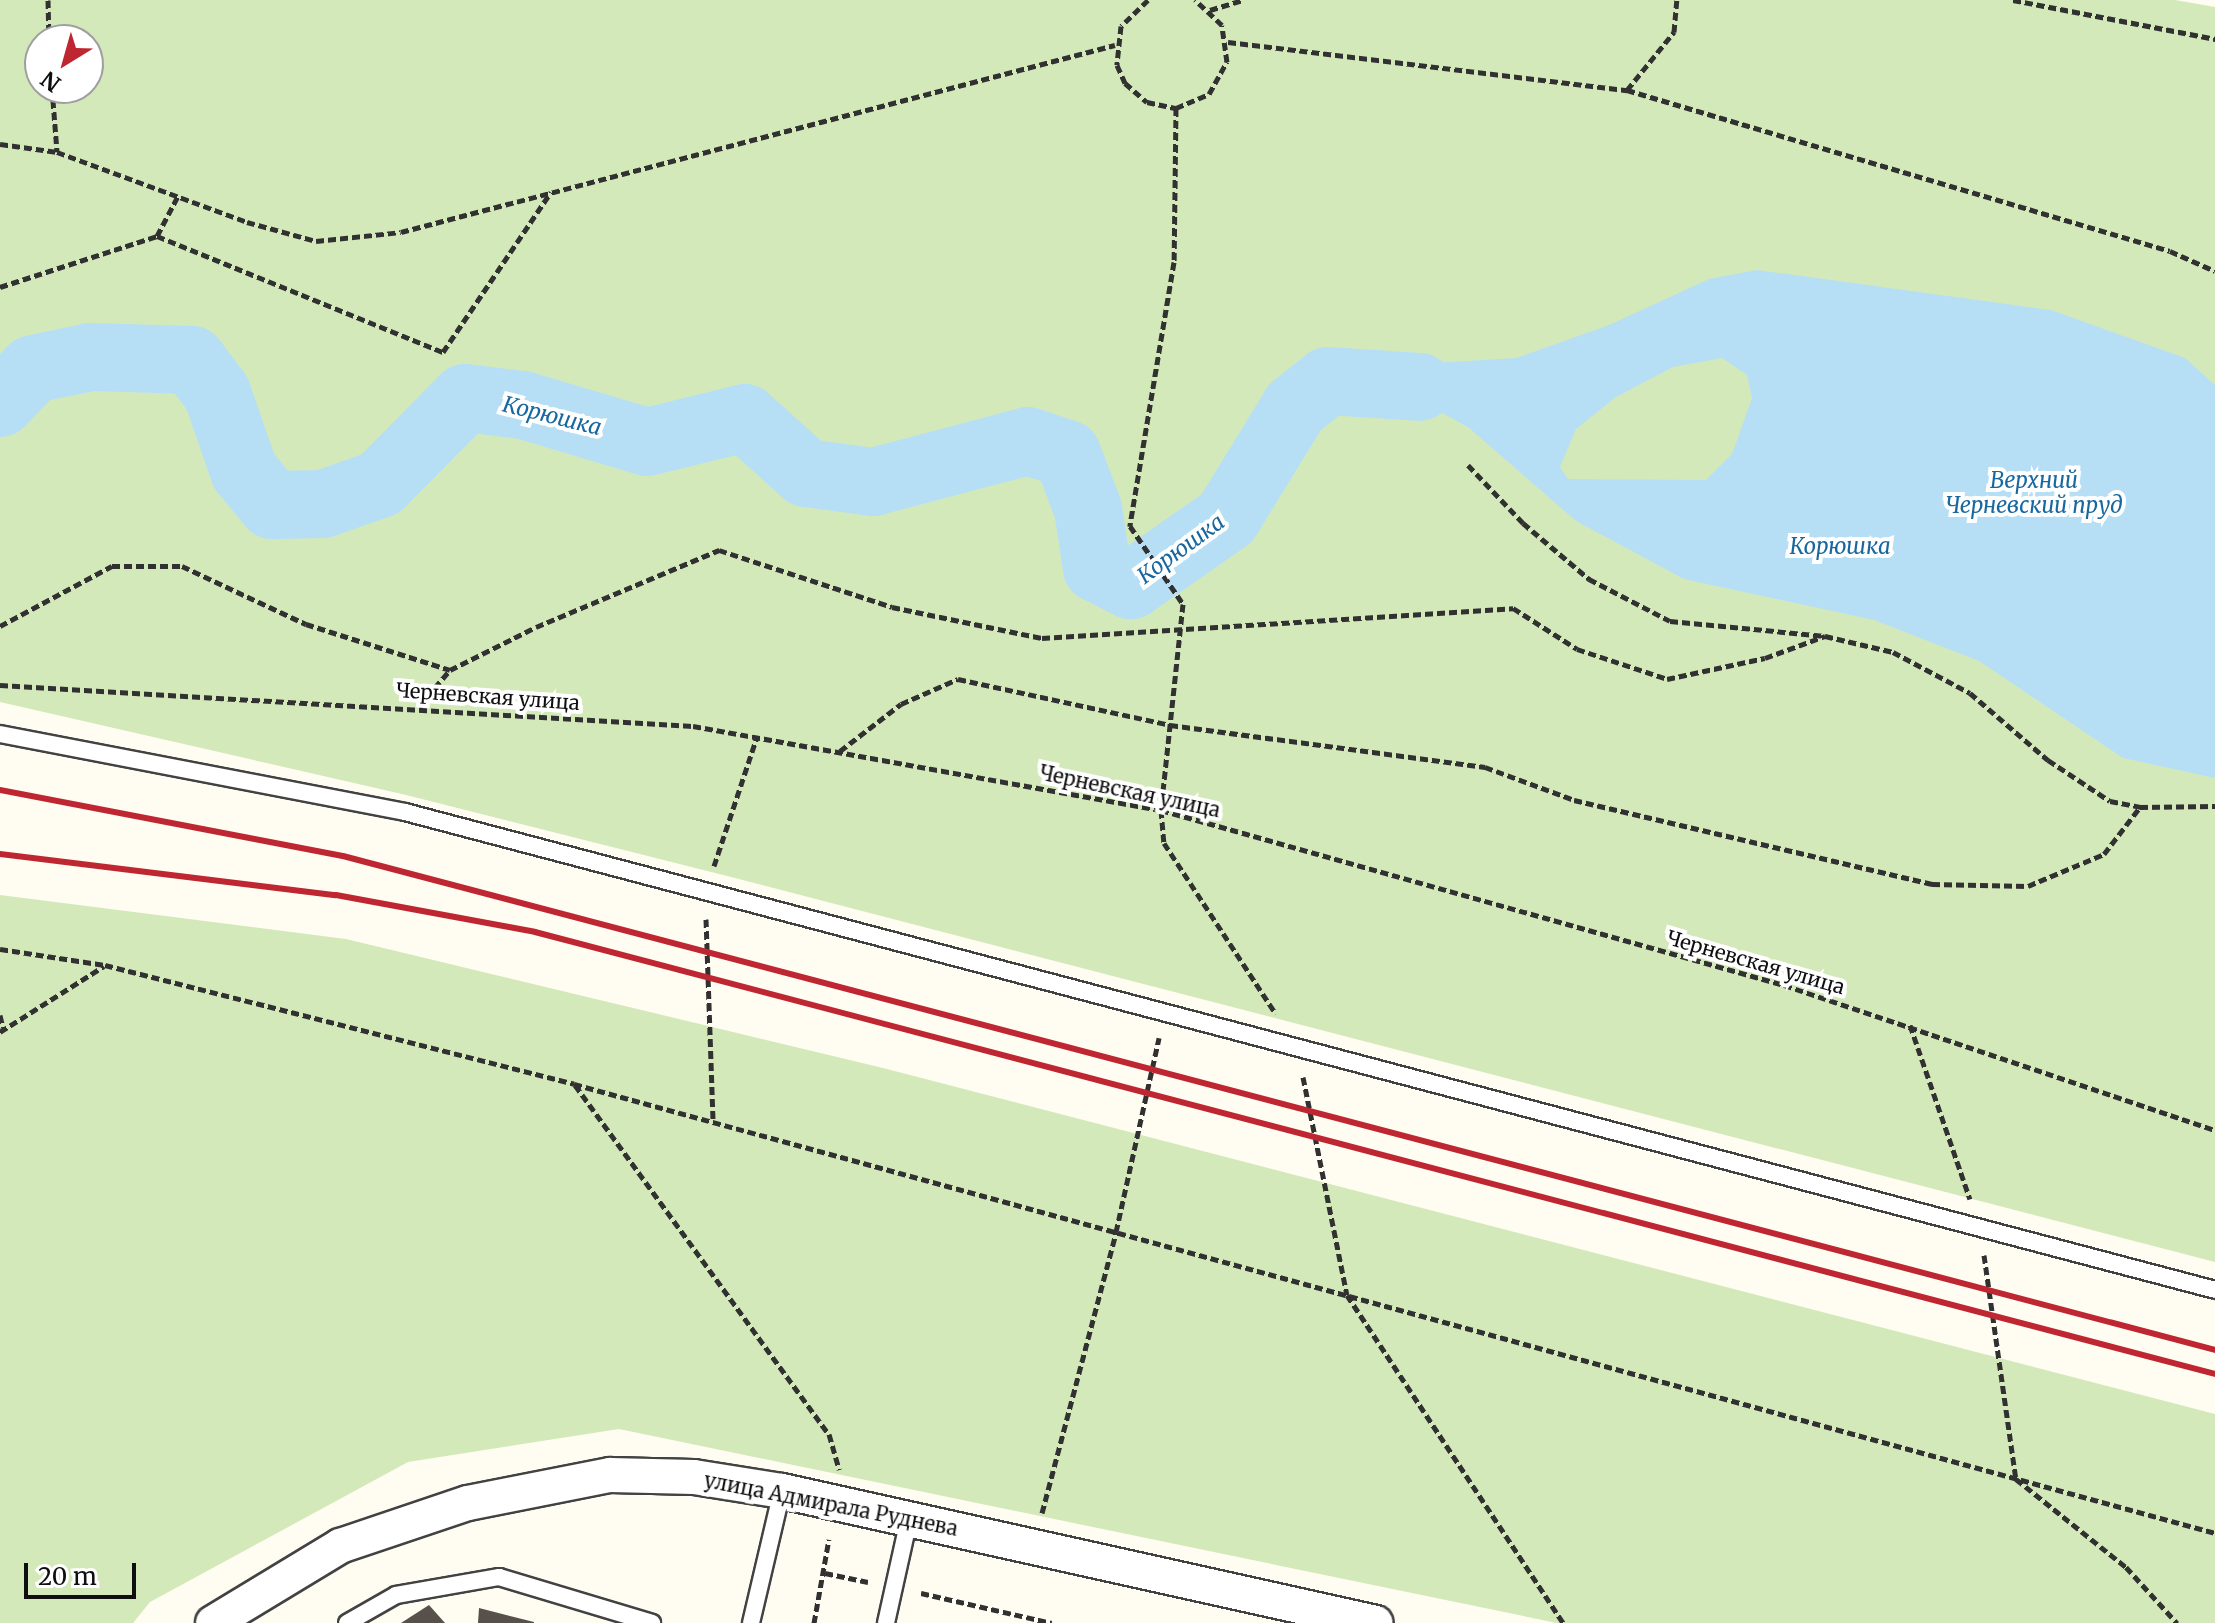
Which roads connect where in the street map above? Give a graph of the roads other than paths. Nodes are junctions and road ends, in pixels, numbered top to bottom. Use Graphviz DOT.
graph roads {
  1 [pos="0,734"];
  2 [pos="2215,1290"];
  3 [pos="782,1491"];
  4 [pos="909,1519"];
  5 [pos="213,1623"];
  6 [pos="347,1623"];
  7 [pos="652,1623"];
  8 [pos="751,1623"];
  9 [pos="886,1623"];
  10 [pos="1376,1623"];
  1 -- 2 [label="lane"];
  3 -- 4 [label="street, улица Адмирала Руднева"];
  3 -- 5 [label="street, улица Адмирала Руднева"];
  3 -- 8 [label="lane"];
  4 -- 9 [label="lane"];
  4 -- 10 [label="street, улица Адмирала Руднева"];
  6 -- 7 [label="lane"];
}
